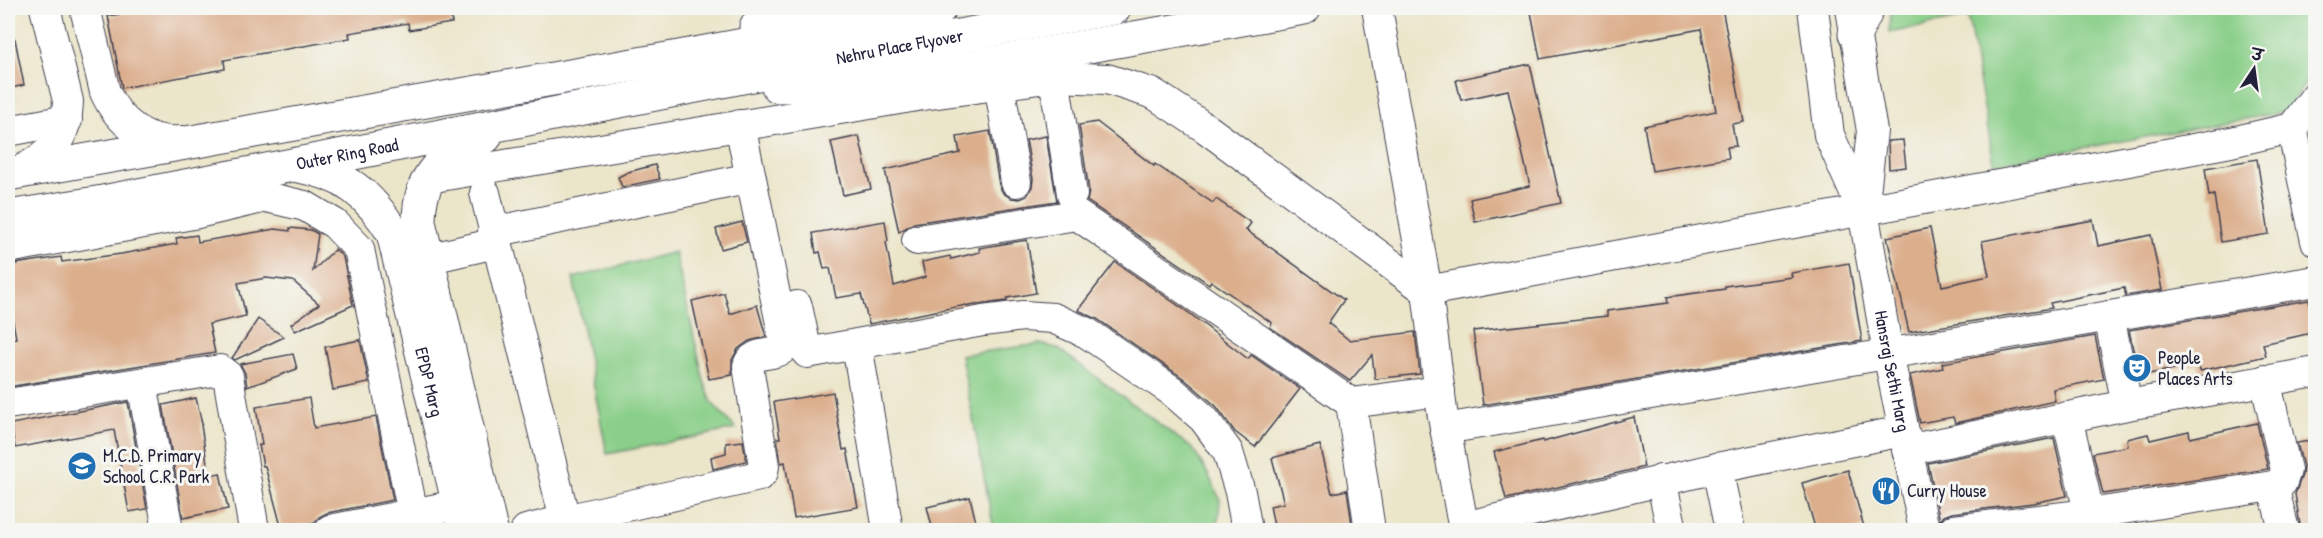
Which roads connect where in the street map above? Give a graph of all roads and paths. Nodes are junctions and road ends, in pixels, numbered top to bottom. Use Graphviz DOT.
graph roads {
  1 [pos="45,8"];
  2 [pos="85,8"];
  3 [pos="805,8"];
  4 [pos="940,8"];
  5 [pos="1114,8"];
  6 [pos="1304,8"];
  7 [pos="1377,8"];
  8 [pos="1813,8"];
  9 [pos="1858,16"];
  10 [pos="867,37"];
  11 [pos="682,72"];
  12 [pos="1054,77"];
  13 [pos="999,84"];
  14 [pos="2316,96"];
  15 [pos="522,119"];
  16 [pos="66,120"];
  17 [pos="749,123"];
  18 [pos="2292,128"];
  19 [pos="8,131"];
  20 [pos="193,140"];
  21 [pos="289,164"];
  22 [pos="13,173"];
  23 [pos="428,178"];
  24 [pos="752,178"];
  25 [pos="1016,182"];
  26 [pos="485,193"];
  27 [pos="1072,194"];
  28 [pos="1863,211"];
  29 [pos="8,217"];
  30 [pos="494,237"];
  31 [pos="917,240"];
  32 [pos="2316,241"];
  33 [pos="414,243"];
  34 [pos="8,248"];
  35 [pos="2316,280"];
  36 [pos="1427,291"];
  37 [pos="2109,316"];
  38 [pos="857,345"];
  39 [pos="1888,353"];
  40 [pos="2316,372"];
  41 [pos="2265,380"];
  42 [pos="142,383"];
  43 [pos="1440,391"];
  44 [pos="1351,403"];
  45 [pos="8,404"];
  46 [pos="2127,405"];
  47 [pos="2067,417"];
  48 [pos="1445,429"];
  49 [pos="1905,440"];
  50 [pos="1717,468"];
  51 [pos="1661,480"];
  52 [pos="2273,486"];
  53 [pos="469,511"];
  54 [pos="413,514"];
  55 [pos="565,520"];
  56 [pos="2091,522"];
  57 [pos="347,529"];
  58 [pos="1463,529"];
  59 [pos="168,531"];
  60 [pos="254,531"];
  61 [pos="491,531"];
  62 [pos="526,531"];
  63 [pos="888,531"];
  64 [pos="1247,531"];
  65 [pos="1370,531"];
  66 [pos="1672,531"];
  67 [pos="1730,531"];
  68 [pos="1924,531"];
  69 [pos="1954,531"];
  70 [pos="2283,531"];
  1 -- 16 [label="street"];
  2 -- 20 [label="street"];
  3 -- 11 [label="main road"];
  4 -- 10 [label="main road, Nehru Place Flyover"];
  5 -- 10 [label="main road, Nehru Place Flyover"];
  6 -- 11 [label="main road"];
  7 -- 36 [label="street"];
  8 -- 28 [label="street, Hansraj Sethi Marg"];
  9 -- 28 [label="street, Hansraj Sethi Marg"];
  10 -- 11 [label="main road, Nehru Place Flyover"];
  11 -- 15 [label="main road, Outer Ring Road"];
  11 -- 20 [label="main road, Outer Ring Road"];
  12 -- 13 [label="street"];
  12 -- 27 [label="street"];
  12 -- 36 [label="street"];
  13 -- 17 [label="street"];
  13 -- 25 [label="street"];
  14 -- 18 [label="street"];
  15 -- 21 [label="main road, Outer Ring Road"];
  15 -- 23 [label="main road"];
  16 -- 19 [label="street"];
  16 -- 22 [label="street"];
  17 -- 23 [label="street"];
  17 -- 24 [label="street"];
  17 -- 38 [label="street"];
  18 -- 28 [label="street"];
  18 -- 32 [label="street"];
  20 -- 22 [label="main road, Outer Ring Road"];
  21 -- 29 [label="main road, Outer Ring Road"];
  21 -- 33 [label="main road"];
  23 -- 33 [label="main road"];
  24 -- 30 [label="street"];
  24 -- 55 [label="street"];
  26 -- 30 [label="street"];
  28 -- 36 [label="street"];
  28 -- 39 [label="street, Hansraj Sethi Marg"];
  30 -- 33 [label="street"];
  30 -- 55 [label="street"];
  31 -- 44 [label="street"];
  33 -- 53 [label="main road, EPDP Marg"];
  33 -- 53 [label="main road, EPDP Marg"];
  34 -- 54 [label="street"];
  35 -- 37 [label="street"];
  36 -- 43 [label="street"];
  37 -- 39 [label="street"];
  37 -- 46 [label="street"];
  38 -- 63 [label="street"];
  38 -- 64 [label="street"];
  39 -- 48 [label="street"];
  39 -- 49 [label="street, Hansraj Sethi Marg"];
  40 -- 41 [label="street"];
  41 -- 46 [label="street"];
  41 -- 52 [label="street"];
  42 -- 45 [label="street"];
  42 -- 59 [label="street"];
  42 -- 60 [label="street"];
  43 -- 44 [label="street"];
  43 -- 48 [label="street"];
  44 -- 65 [label="street"];
  46 -- 47 [label="street"];
  47 -- 49 [label="street"];
  47 -- 56 [label="street"];
  48 -- 58 [label="street"];
  49 -- 50 [label="street"];
  49 -- 68 [label="street, Hansraj Sethi Marg"];
  50 -- 51 [label="street"];
  50 -- 67 [label="street"];
  51 -- 58 [label="street"];
  51 -- 66 [label="street"];
  52 -- 56 [label="street"];
  52 -- 70 [label="street"];
  53 -- 54 [label="street"];
  53 -- 61 [label="main road, EPDP Marg"];
  54 -- 57 [label="street"];
  55 -- 62 [label="street"];
  56 -- 69 [label="street"];
}
